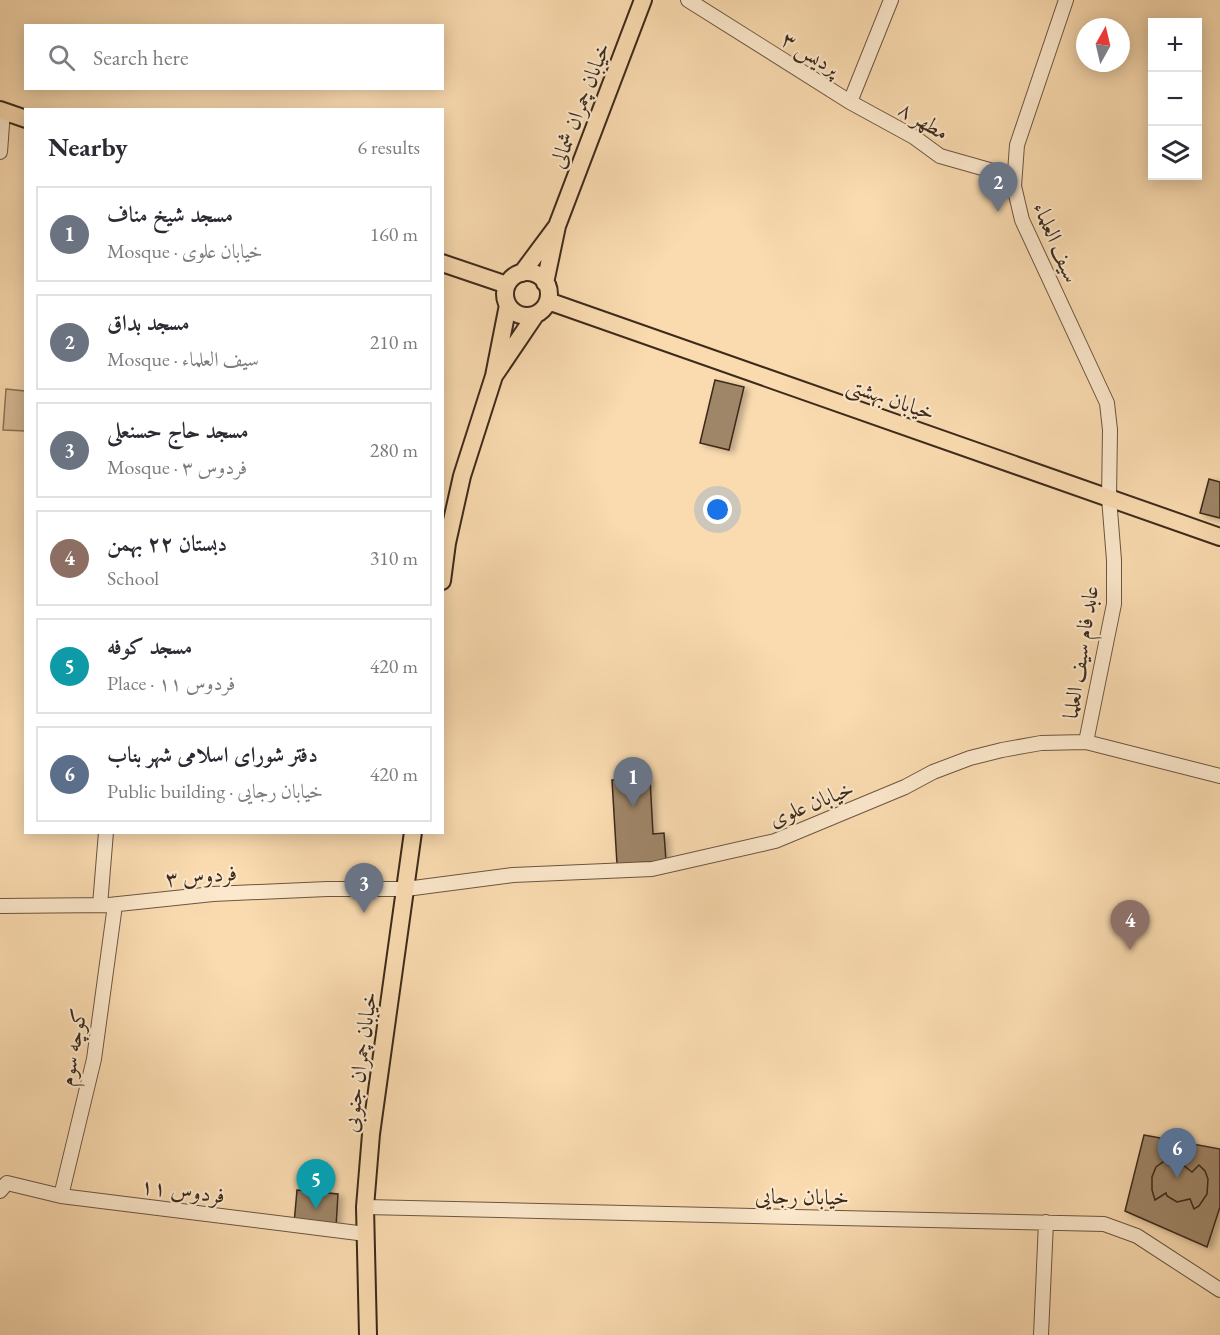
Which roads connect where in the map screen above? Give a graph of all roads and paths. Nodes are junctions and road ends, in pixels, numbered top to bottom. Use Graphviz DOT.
graph roads {
  1 [pos="643,0"];
  2 [pos="688,0"];
  3 [pos="891,0"];
  4 [pos="1066,0"];
  5 [pos="850,102"];
  6 [pos="2,111"];
  7 [pos="24,118"];
  8 [pos="0,152"];
  9 [pos="1014,177"];
  10 [pos="557,226"];
  11 [pos="444,264"];
  12 [pos="522,273"];
  13 [pos="545,283"];
  14 [pos="507,285"];
  15 [pos="548,301"];
  16 [pos="508,305"];
  17 [pos="536,314"];
  18 [pos="494,376"];
  19 [pos="1109,498"];
  20 [pos="1220,537"];
  21 [pos="445,543"];
  22 [pos="1086,742"];
  23 [pos="1220,776"];
  24 [pos="106,834"];
  25 [pos="413,834"];
  26 [pos="406,889"];
  27 [pos="115,904"];
  28 [pos="100,905"];
  29 [pos="0,906"];
  30 [pos="0,1191"];
  31 [pos="61,1196"];
  32 [pos="365,1207"];
  33 [pos="1046,1222"];
  34 [pos="366,1233"];
  35 [pos="1220,1290"];
  36 [pos="368,1335"];
  37 [pos="1041,1335"];
  1 -- 10 [label="main road, خیابان چمران شمالی"];
  2 -- 5 [label="street, پردیس ۳"];
  3 -- 5 [label="street"];
  4 -- 9 [label="street, سیف العلماء"];
  5 -- 9 [label="street, مطهر ۸"];
  6 -- 7 [label="main road"];
  6 -- 8 [label="street"];
  9 -- 19 [label="street, سیف العلماء"];
  10 -- 12 [label="main road, خیابان چمران شمالی"];
  10 -- 13 [label="main road, خیابان چمران شمالی"];
  11 -- 14 [label="main road"];
  12 -- 13 [label="main road"];
  12 -- 14 [label="main road"];
  13 -- 15 [label="main road"];
  14 -- 16 [label="main road"];
  15 -- 17 [label="main road"];
  15 -- 19 [label="main road, خیابان بهشتی"];
  16 -- 17 [label="main road"];
  16 -- 18 [label="main road"];
  17 -- 18 [label="main road"];
  18 -- 21 [label="main road"];
  19 -- 20 [label="main road, خیابان بهشتی"];
  19 -- 22 [label="street, عابد فام سیف العلما"];
  22 -- 23 [label="street, خیابان علوی"];
  22 -- 26 [label="street, خیابان علوی"];
  24 -- 28 [label="street"];
  25 -- 26 [label="main road, خیابان چمران جنوبی"];
  26 -- 27 [label="street, فردوس ۳"];
  26 -- 32 [label="main road, خیابان چمران جنوبی"];
  27 -- 28 [label="street, فردوس ۳"];
  27 -- 31 [label="street, کوچه سوم"];
  28 -- 29 [label="street, فردوس ۳"];
  30 -- 31 [label="street, فردوس ۱۱"];
  31 -- 34 [label="street, فردوس ۱۱"];
  32 -- 33 [label="street, خیابان رجایی"];
  32 -- 34 [label="main road, خیابان چمران جنوبی"];
  33 -- 35 [label="street, خیابان رجایی"];
  33 -- 37 [label="street"];
  34 -- 36 [label="main road, خیابان چمران جنوبی"];
}
